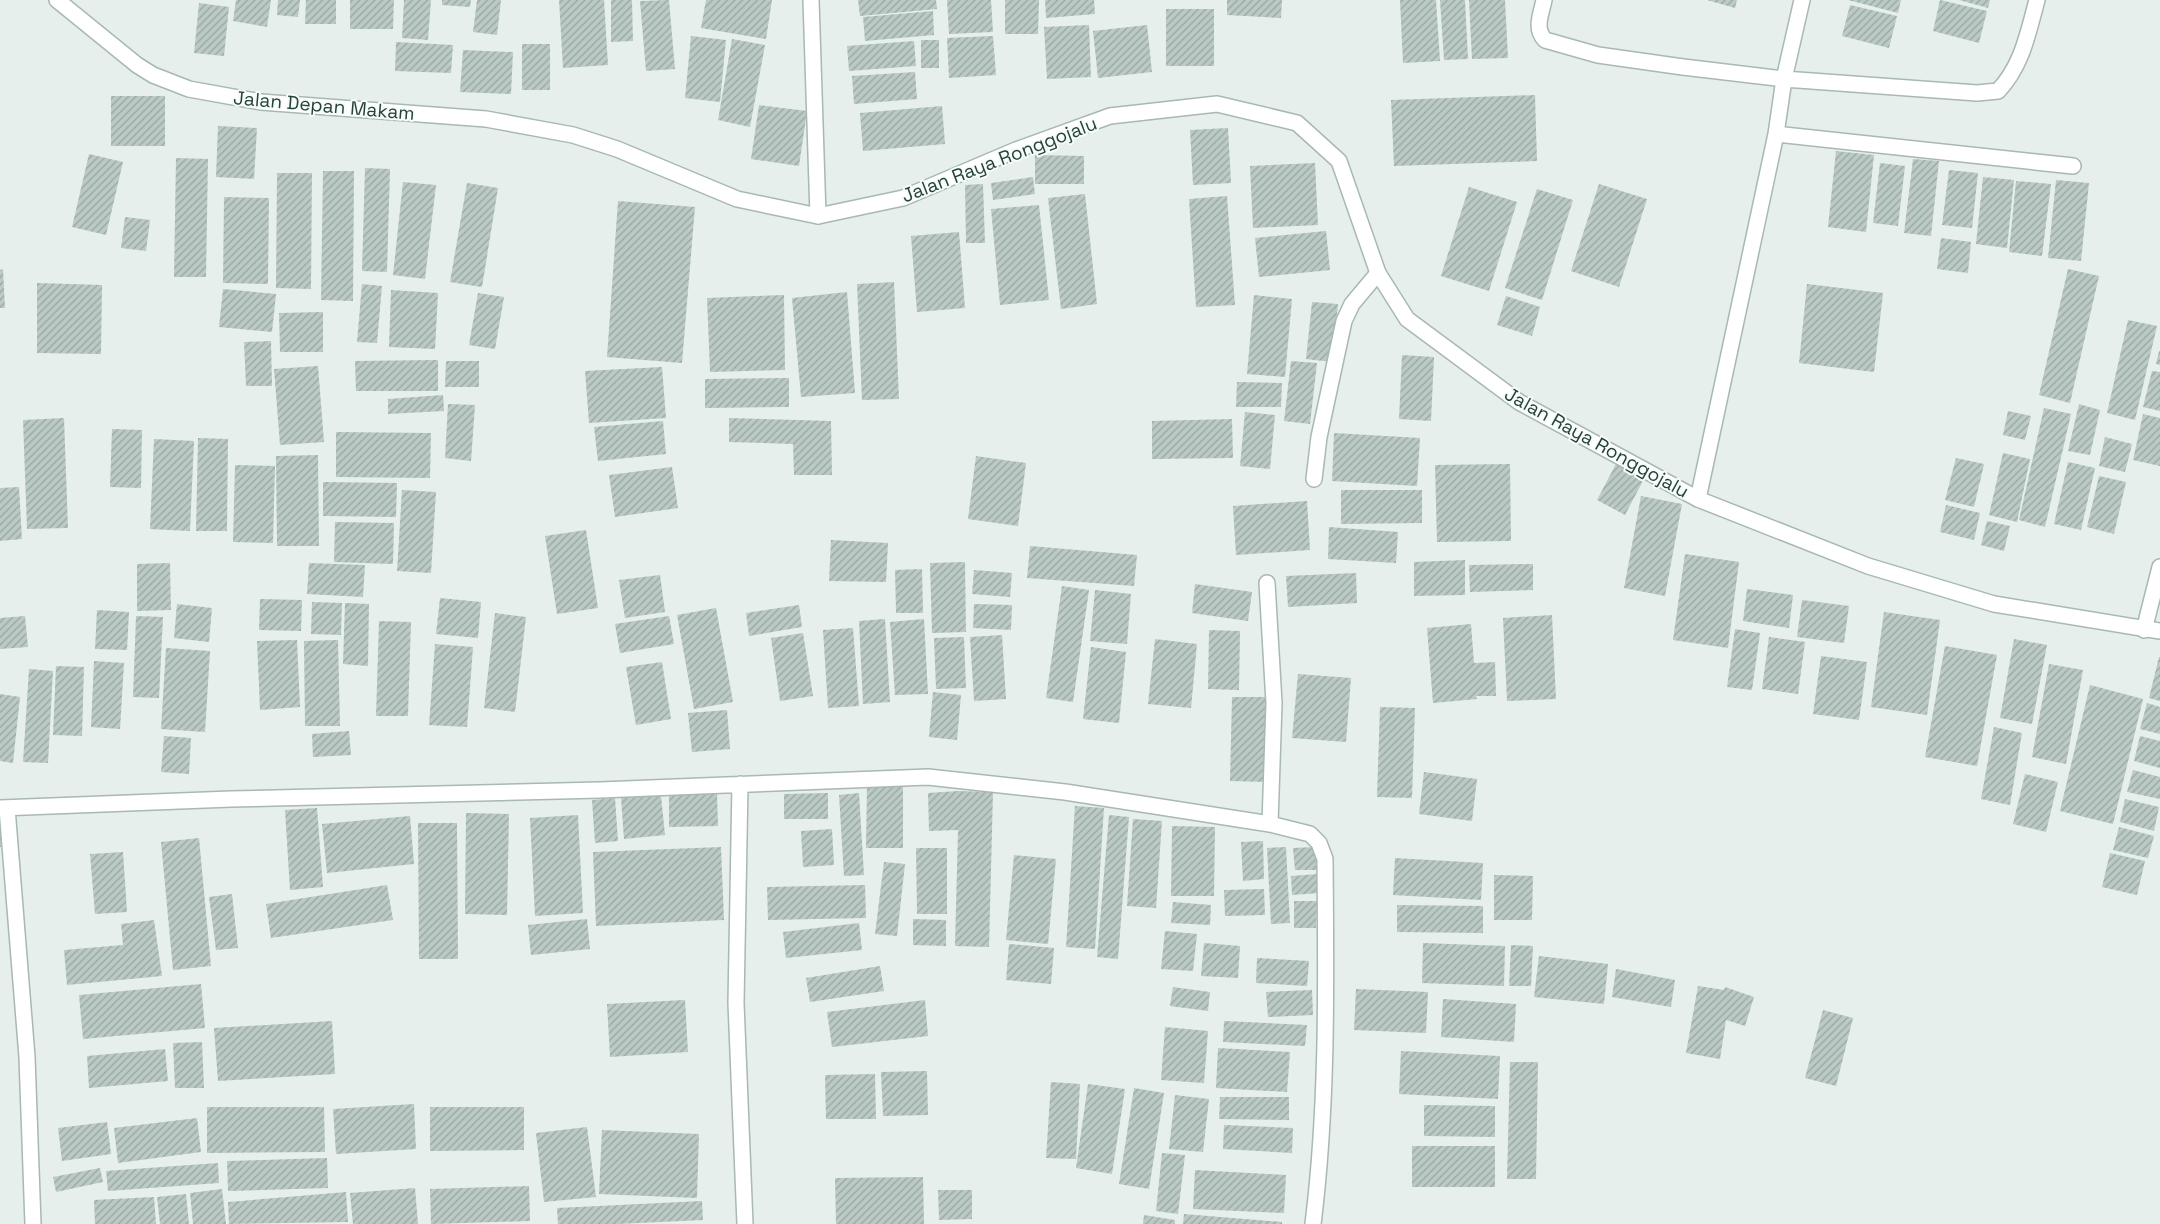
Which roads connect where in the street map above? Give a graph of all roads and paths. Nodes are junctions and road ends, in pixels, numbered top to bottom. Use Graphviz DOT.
graph roads {
  1 [pos="57,0"];
  2 [pos="811,0"];
  3 [pos="1544,0"];
  4 [pos="1802,0"];
  5 [pos="2037,0"];
  6 [pos="1784,79"];
  7 [pos="1776,134"];
  8 [pos="617,149"];
  9 [pos="2072,166"];
  10 [pos="818,216"];
  11 [pos="1378,273"];
  12 [pos="1314,479"];
  13 [pos="1698,499"];
  14 [pos="2160,567"];
  15 [pos="1267,583"];
  16 [pos="2144,630"];
  17 [pos="2160,631"];
  18 [pos="740,784"];
  19 [pos="4,808"];
  20 [pos="1270,824"];
  21 [pos="33,1224"];
  22 [pos="745,1224"];
  23 [pos="1313,1224"];
  1 -- 8 [label="street, Jalan Depan Makam"];
  2 -- 10 [label="street"];
  3 -- 6 [label="street"];
  4 -- 6 [label="street"];
  5 -- 6 [label="street"];
  6 -- 7 [label="street"];
  7 -- 9 [label="street"];
  7 -- 13 [label="street"];
  8 -- 10 [label="street, Jalan Raya Ronggojalu"];
  10 -- 11 [label="street, Jalan Raya Ronggojalu"];
  11 -- 12 [label="street"];
  11 -- 13 [label="street, Jalan Raya Ronggojalu"];
  13 -- 16 [label="street, Jalan Raya Ronggojalu"];
  14 -- 16 [label="street"];
  15 -- 20 [label="street"];
  16 -- 17 [label="street, Jalan Raya Ronggojalu"];
  18 -- 19 [label="street"];
  18 -- 20 [label="street"];
  18 -- 22 [label="street"];
  19 -- 21 [label="street"];
  20 -- 23 [label="street"];
}
